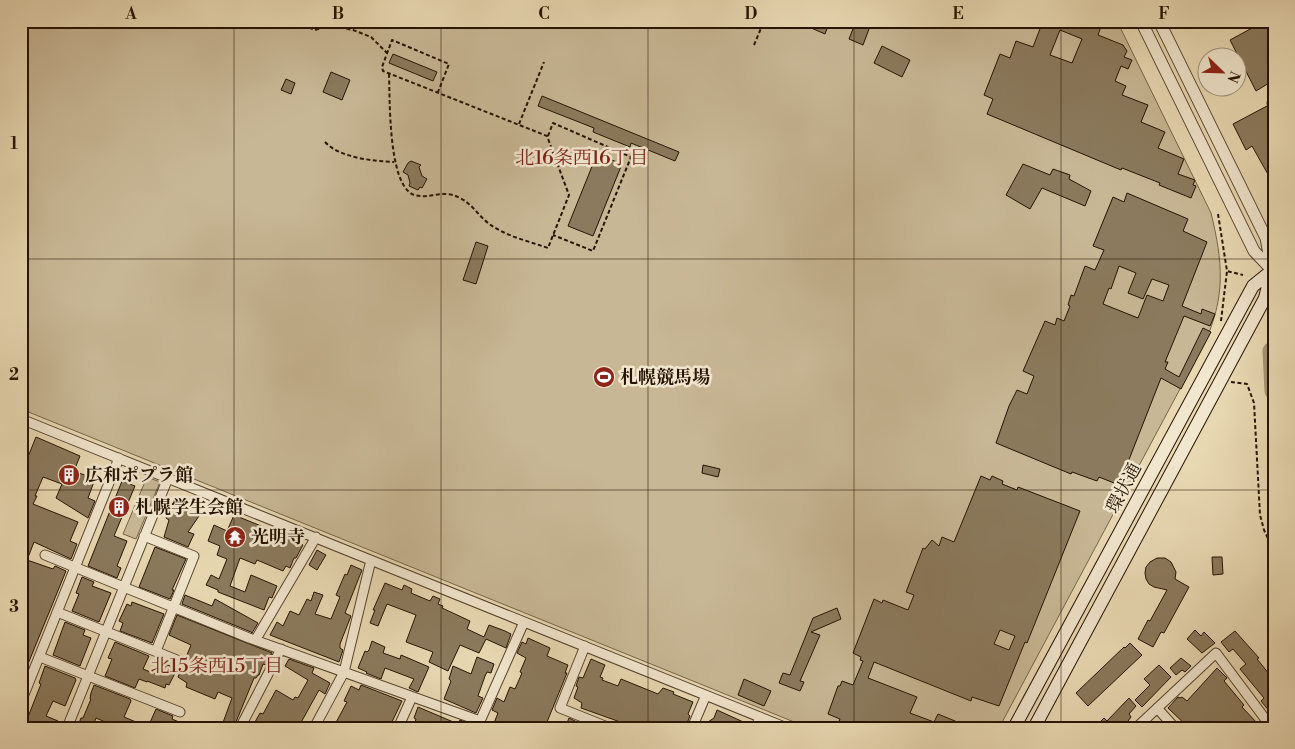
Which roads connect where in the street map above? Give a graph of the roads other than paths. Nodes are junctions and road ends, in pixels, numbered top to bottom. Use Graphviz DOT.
graph roads {
  1 [pos="1141,21"];
  2 [pos="1159,21"];
  3 [pos="1273,271"];
  4 [pos="21,419"];
  5 [pos="119,458"];
  6 [pos="168,478"];
  7 [pos="144,536"];
  8 [pos="316,537"];
  9 [pos="45,555"];
  10 [pos="372,560"];
  11 [pos="75,568"];
  12 [pos="123,588"];
  13 [pos="173,608"];
  14 [pos="57,612"];
  15 [pos="524,622"];
  16 [pos="105,633"];
  17 [pos="256,640"];
  18 [pos="585,646"];
  19 [pos="281,649"];
  20 [pos="156,651"];
  21 [pos="40,657"];
  22 [pos="178,660"];
  23 [pos="344,672"];
  24 [pos="87,676"];
  25 [pos="706,695"];
  26 [pos="412,697"];
  27 [pos="21,702"];
  28 [pos="1157,708"];
  29 [pos="180,712"];
  30 [pos="758,716"];
  31 [pos="479,724"];
  32 [pos="67,728"];
  33 [pos="240,728"];
  34 [pos="314,728"];
  35 [pos="398,728"];
  36 [pos="610,728"];
  37 [pos="692,728"];
  38 [pos="753,728"];
  39 [pos="787,728"];
  40 [pos="1014,728"];
  41 [pos="1034,728"];
  42 [pos="1136,728"];
  43 [pos="1176,728"];
  44 [pos="1272,728"];
  1 -- 3 [label="street"];
  2 -- 3 [label="street, 環状通"];
  3 -- 40 [label="main road, 環状通"];
  3 -- 41 [label="main road, 環状通"];
  4 -- 5 [label="street"];
  5 -- 6 [label="street"];
  5 -- 11 [label="street"];
  6 -- 7 [label="street"];
  6 -- 8 [label="street"];
  7 -- 12 [label="street"];
  7 -- 13 [label="street"];
  8 -- 10 [label="street"];
  8 -- 17 [label="street"];
  9 -- 11 [label="street"];
  10 -- 15 [label="street"];
  10 -- 23 [label="street"];
  11 -- 12 [label="street"];
  11 -- 14 [label="street"];
  12 -- 13 [label="street"];
  12 -- 16 [label="street"];
  13 -- 17 [label="street"];
  13 -- 20 [label="street"];
  14 -- 16 [label="street"];
  14 -- 21 [label="street"];
  15 -- 18 [label="street"];
  15 -- 31 [label="street"];
  16 -- 20 [label="street"];
  16 -- 24 [label="street"];
  17 -- 19 [label="street"];
  18 -- 25 [label="street"];
  18 -- 36 [label="street"];
  19 -- 23 [label="street"];
  19 -- 33 [label="street"];
  20 -- 22 [label="street"];
  21 -- 24 [label="street"];
  21 -- 27 [label="street"];
  23 -- 26 [label="street"];
  23 -- 34 [label="street"];
  24 -- 29 [label="street"];
  24 -- 32 [label="street"];
  25 -- 30 [label="street"];
  25 -- 37 [label="street"];
  26 -- 31 [label="street"];
  26 -- 35 [label="street"];
  28 -- 42 [label="street"];
  28 -- 43 [label="street"];
  28 -- 44 [label="street"];
  30 -- 38 [label="lane"];
  30 -- 39 [label="street"];
}
